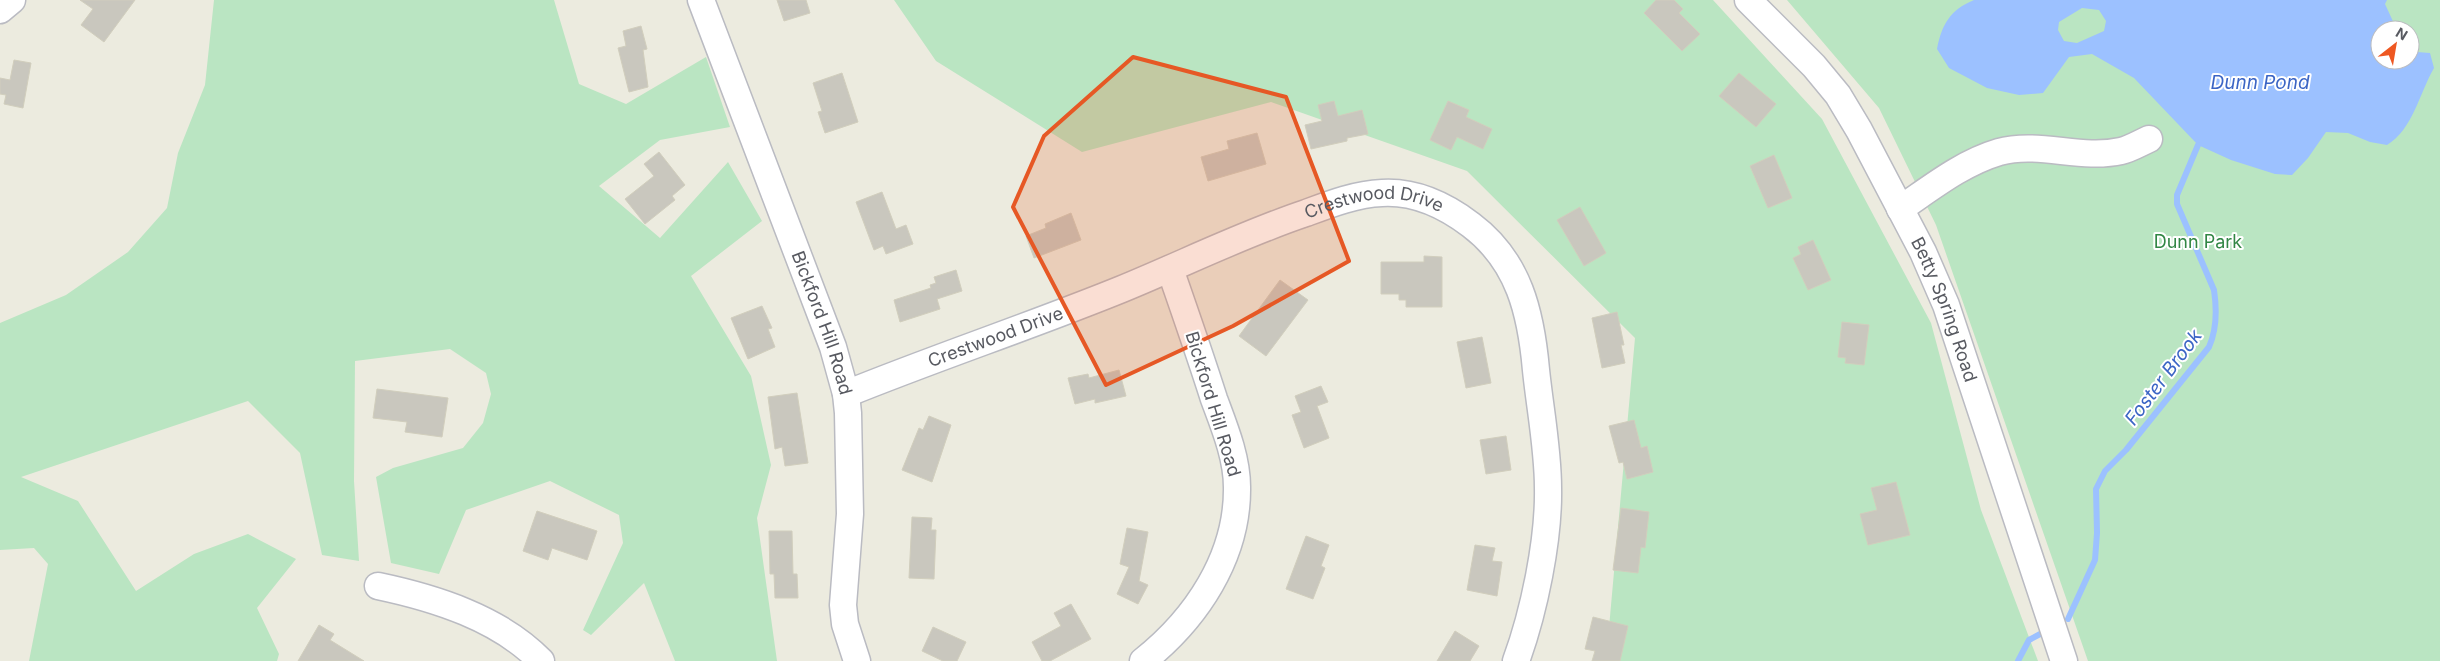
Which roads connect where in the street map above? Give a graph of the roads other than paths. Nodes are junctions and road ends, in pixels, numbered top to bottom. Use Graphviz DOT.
graph roads {
  1 [pos="12,0"];
  2 [pos="701,0"];
  3 [pos="1748,0"];
  4 [pos="0,10"];
  5 [pos="2149,139"];
  6 [pos="1900,209"];
  7 [pos="1170,269"];
  8 [pos="846,394"];
  9 [pos="378,586"];
  10 [pos="541,661"];
  11 [pos="857,661"];
  12 [pos="1143,661"];
  13 [pos="1516,661"];
  14 [pos="2064,661"];
  1 -- 4 [label="street"];
  2 -- 8 [label="street, Bickford Hill Road"];
  3 -- 6 [label="street, Betty Spring Road"];
  5 -- 6 [label="street"];
  6 -- 14 [label="street, Betty Spring Road"];
  7 -- 8 [label="street, Crestwood Drive"];
  7 -- 12 [label="street, Bickford Hill Road"];
  7 -- 13 [label="street, Crestwood Drive"];
  8 -- 11 [label="street, Bickford Hill Road"];
  9 -- 10 [label="street"];
}
